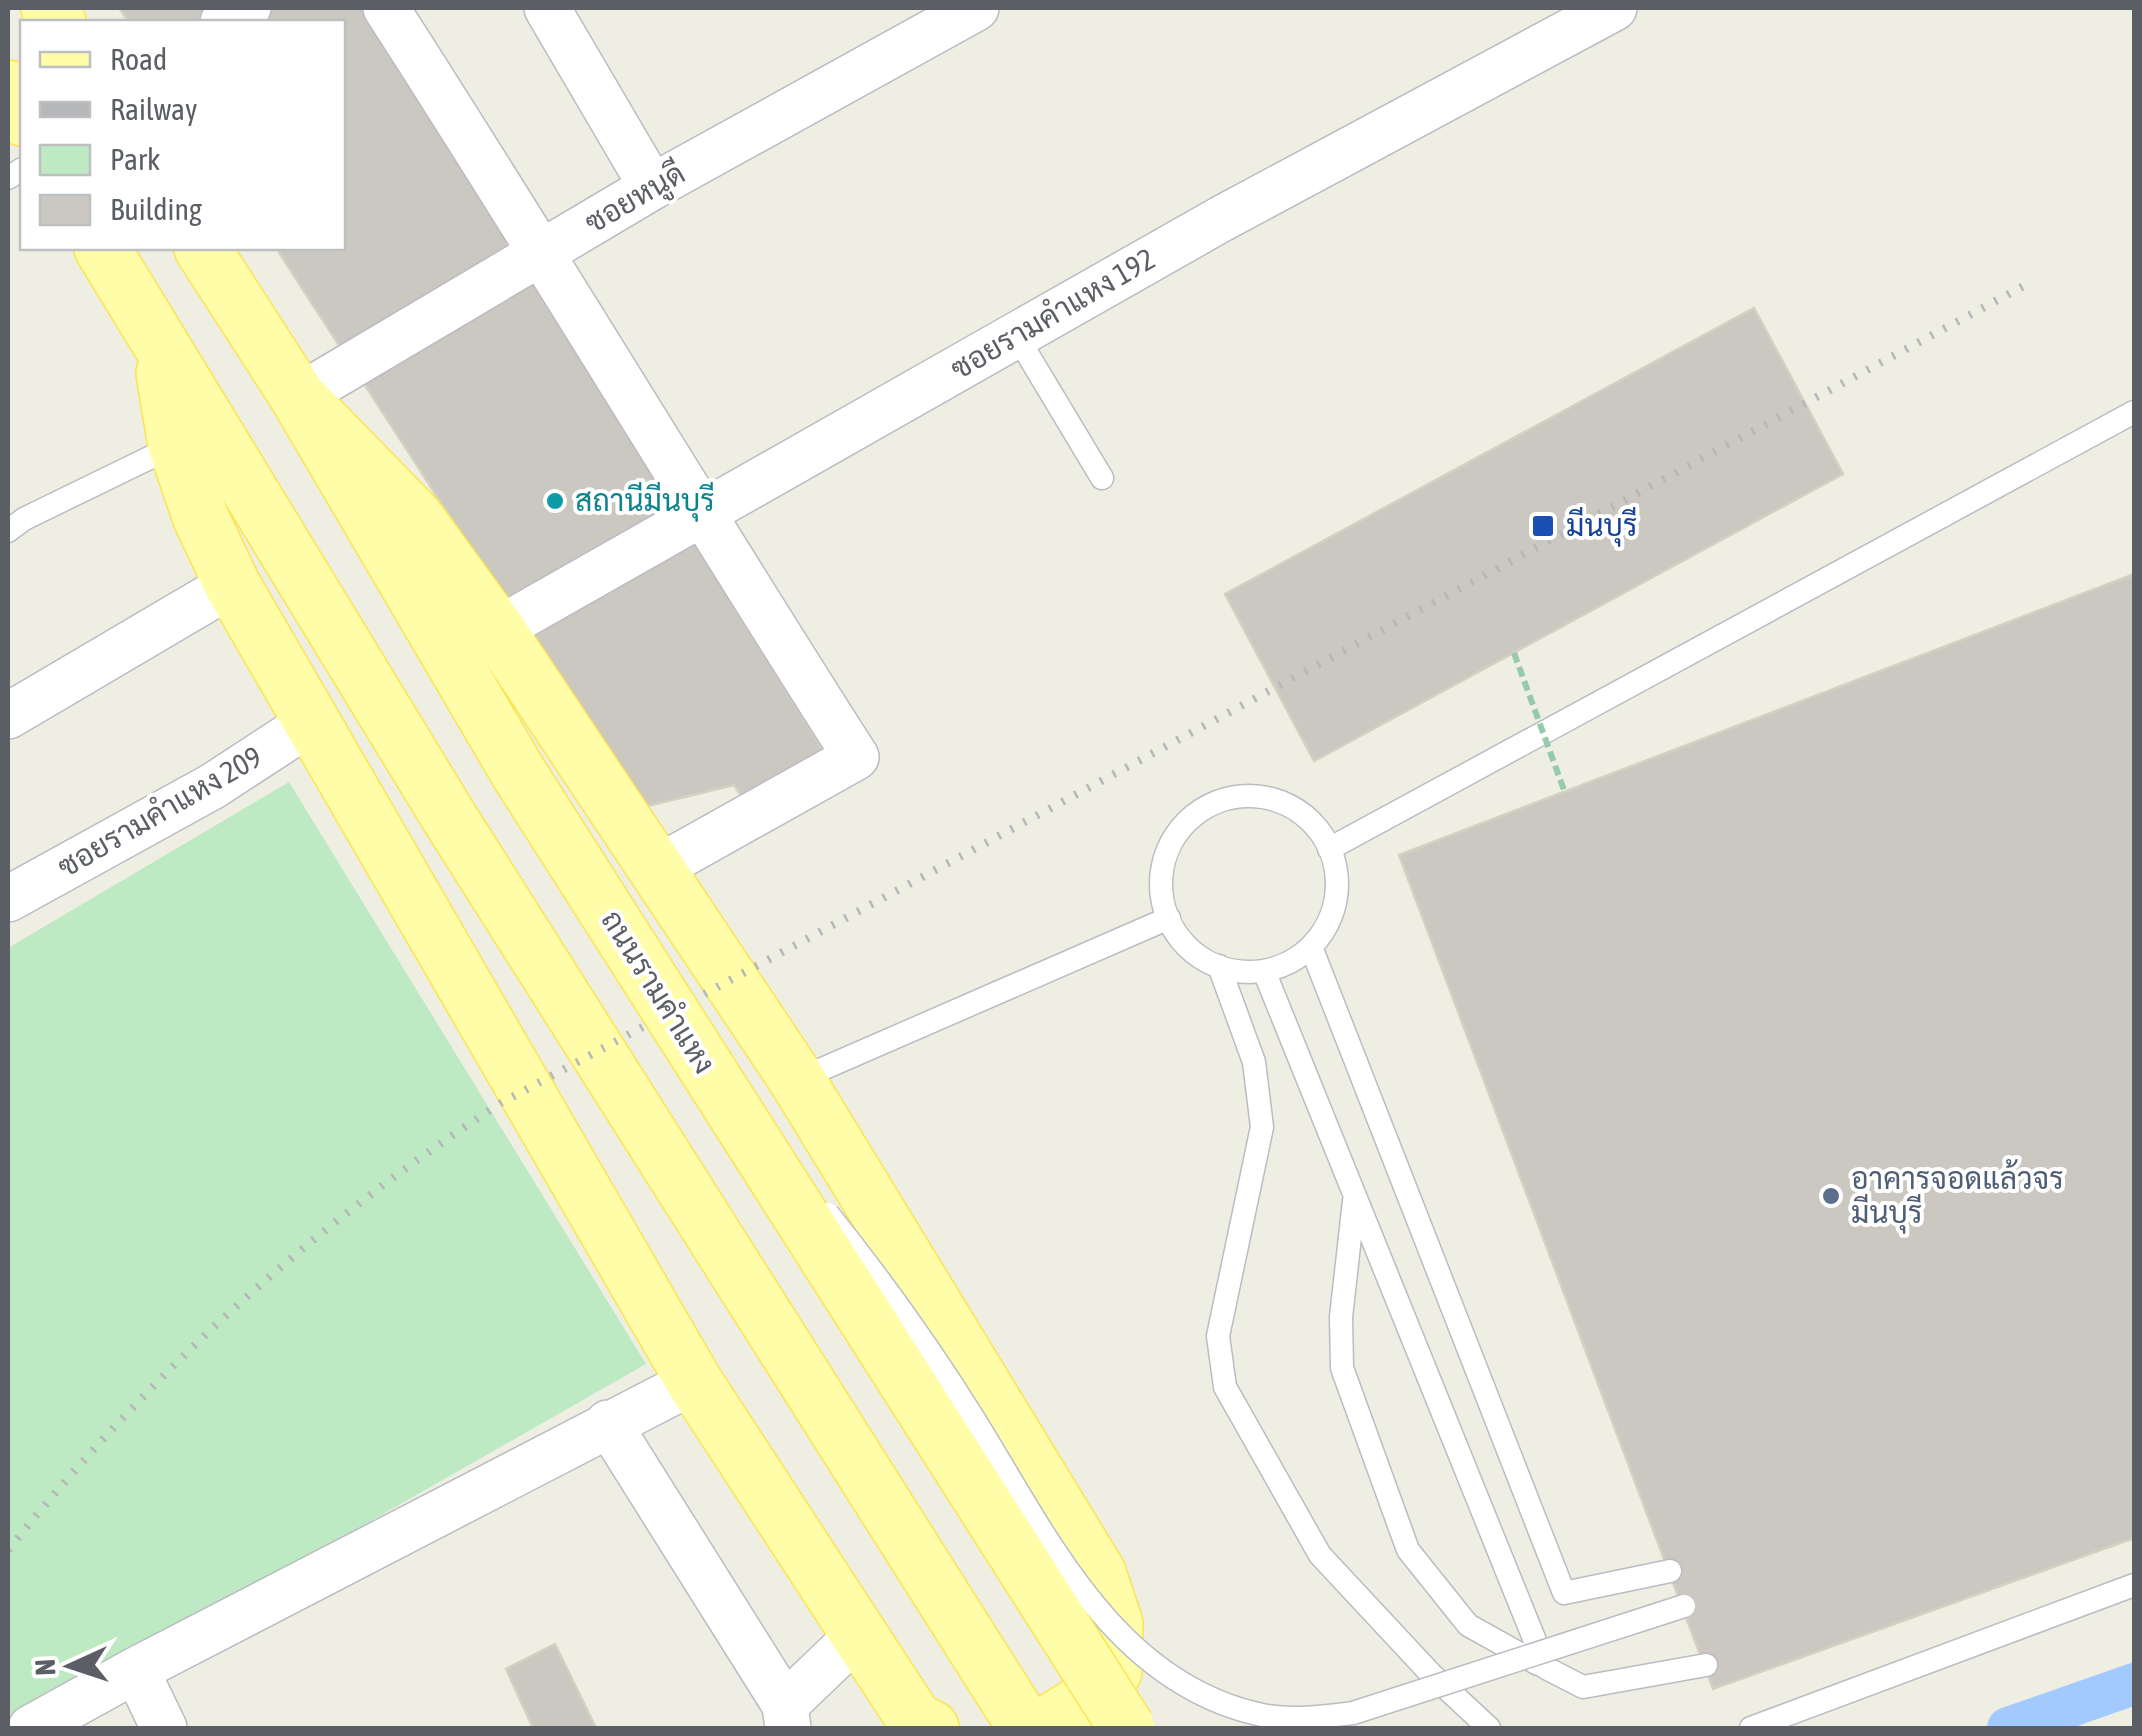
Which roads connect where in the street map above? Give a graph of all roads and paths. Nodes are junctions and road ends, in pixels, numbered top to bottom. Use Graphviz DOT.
graph roads {
  1 [pos="386,8"];
  2 [pos="547,8"];
  3 [pos="976,8"];
  4 [pos="1614,8"];
  5 [pos="8,88"];
  6 [pos="20,115"];
  7 [pos="652,187"];
  8 [pos="103,250"];
  9 [pos="203,250"];
  10 [pos="544,252"];
  11 [pos="1016,335"];
  12 [pos="159,344"];
  13 [pos="298,397"];
  14 [pos="2134,412"];
  15 [pos="176,446"];
  16 [pos="1102,478"];
  17 [pos="700,514"];
  18 [pos="8,531"];
  19 [pos="232,584"];
  20 [pos="496,630"];
  21 [pos="1514,653"];
  22 [pos="8,716"];
  23 [pos="311,722"];
  24 [pos="1564,790"];
  25 [pos="1329,849"];
  26 [pos="656,869"];
  27 [pos="8,899"];
  28 [pos="1169,918"];
  29 [pos="1311,947"];
  30 [pos="1219,966"];
  31 [pos="1264,971"];
  32 [pos="710,1074"];
  33 [pos="797,1080"];
  34 [pos="1354,1194"];
  35 [pos="694,1381"];
  36 [pos="608,1423"];
  37 [pos="1670,1571"];
  38 [pos="2134,1586"];
  39 [pos="1684,1606"];
  40 [pos="860,1634"];
  41 [pos="1706,1665"];
  42 [pos="1546,1668"];
  43 [pos="136,1670"];
  44 [pos="787,1717"];
  45 [pos="31,1728"];
  46 [pos="164,1728"];
  47 [pos="931,1728"];
  48 [pos="1026,1728"];
  49 [pos="1040,1728"];
  50 [pos="1127,1728"];
  51 [pos="1489,1728"];
  52 [pos="1751,1728"];
  1 -- 10 [label="street"];
  2 -- 7 [label="street"];
  3 -- 7 [label="street, ซอยหนูดี"];
  4 -- 11 [label="street, ซอยรามคำแหง 192"];
  5 -- 6 [label="main road"];
  7 -- 10 [label="street, ซอยหนูดี"];
  8 -- 12 [label="main road"];
  9 -- 13 [label="main road, ถนนรามคำแหง"];
  10 -- 13 [label="street, ซอยหนูดี"];
  10 -- 17 [label="street"];
  11 -- 16 [label="lane"];
  11 -- 17 [label="street, ซอยรามคำแหง 192"];
  12 -- 15 [label="main road"];
  12 -- 48 [label="main road"];
  13 -- 20 [label="main road"];
  13 -- 32 [label="main road, ถนนรามคำแหง, bridge"];
  14 -- 25 [label="lane"];
  15 -- 18 [label="lane"];
  15 -- 19 [label="main road"];
  17 -- 20 [label="street, ซอยรามคำแหง 192"];
  17 -- 26 [label="street"];
  19 -- 22 [label="street"];
  19 -- 23 [label="main road"];
  20 -- 26 [label="main road"];
  21 -- 24 [label="path, bridge"];
  23 -- 27 [label="street, ซอยรามคำแหง 209"];
  23 -- 35 [label="main road"];
  25 -- 28 [label="lane"];
  25 -- 29 [label="lane"];
  26 -- 33 [label="main road"];
  28 -- 30 [label="lane"];
  28 -- 33 [label="lane"];
  29 -- 31 [label="lane"];
  29 -- 37 [label="lane"];
  30 -- 31 [label="lane"];
  30 -- 51 [label="lane"];
  31 -- 34 [label="lane"];
  32 -- 39 [label="lane, bridge"];
  32 -- 50 [label="main road, ถนนรามคำแหง, bridge"];
  33 -- 49 [label="main road"];
  34 -- 42 [label="lane"];
  34 -- 42 [label="lane"];
  35 -- 36 [label="street"];
  35 -- 40 [label="main road"];
  36 -- 43 [label="street"];
  36 -- 44 [label="street"];
  38 -- 52 [label="lane"];
  40 -- 44 [label="street"];
  40 -- 47 [label="main road"];
  41 -- 42 [label="lane"];
  43 -- 45 [label="street"];
  43 -- 46 [label="street"];
}
